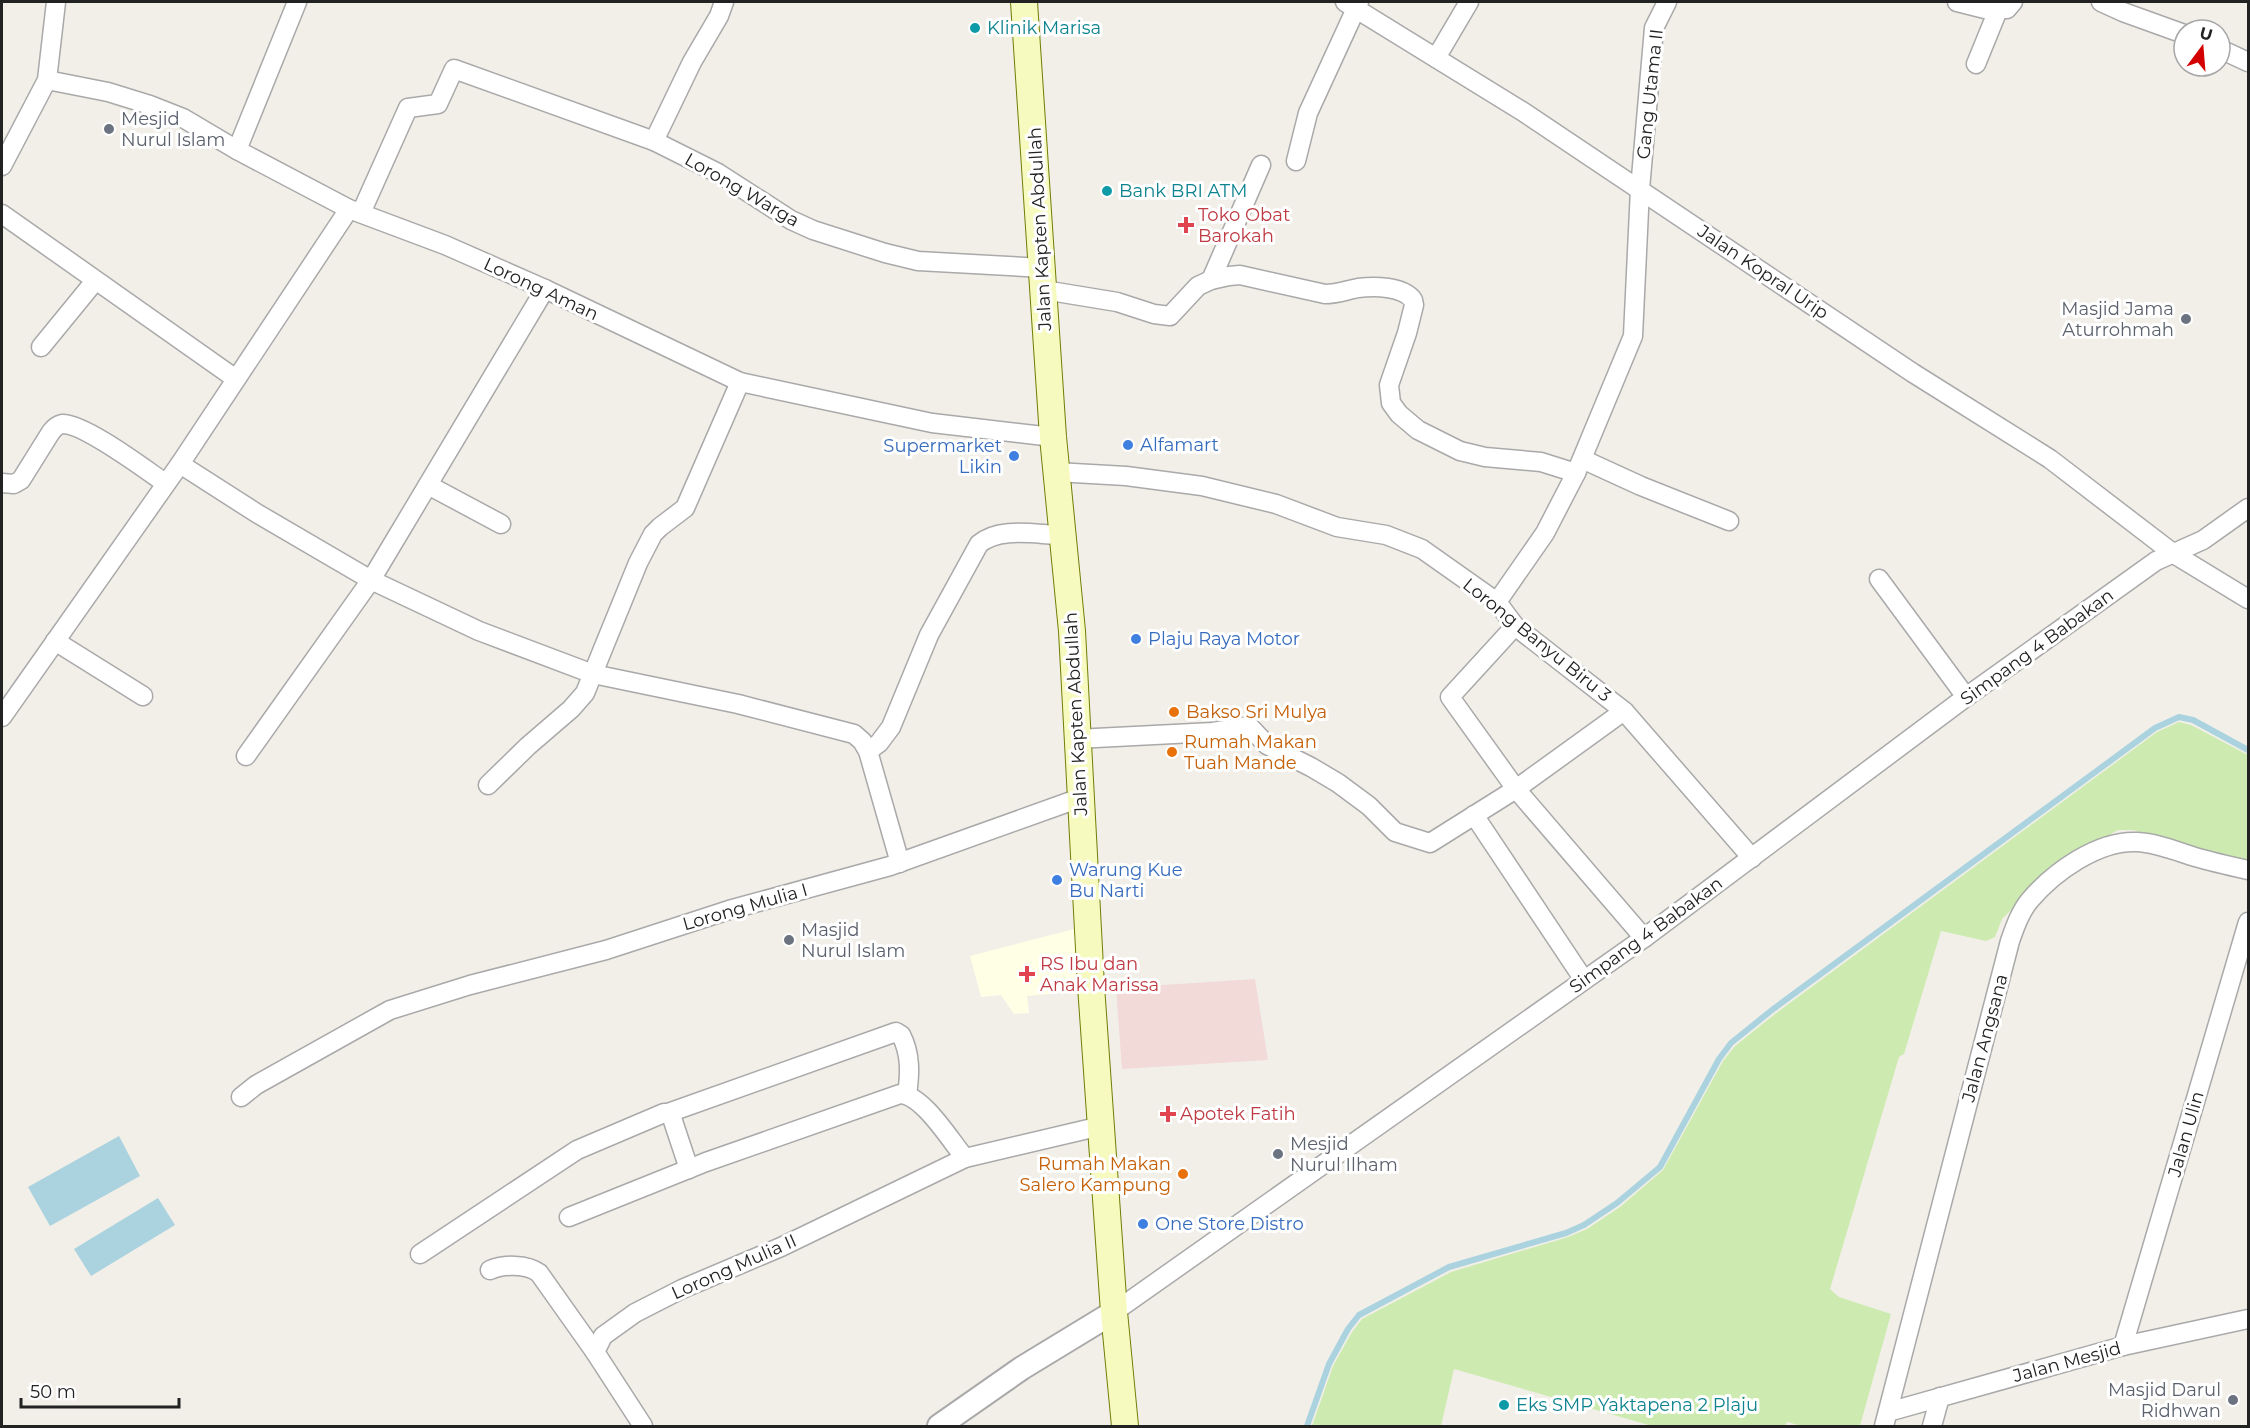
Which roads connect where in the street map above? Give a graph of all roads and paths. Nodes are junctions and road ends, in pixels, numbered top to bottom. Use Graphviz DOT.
graph roads {
  1 [pos="56,2"];
  2 [pos="297,2"];
  3 [pos="724,2"];
  4 [pos="1024,2"];
  5 [pos="1469,2"];
  6 [pos="1667,2"];
  7 [pos="1957,2"];
  8 [pos="2101,2"];
  9 [pos="1353,4"];
  10 [pos="2005,6"];
  11 [pos="2172,30"];
  12 [pos="2232,55"];
  13 [pos="1436,58"];
  14 [pos="2248,62"];
  15 [pos="1976,64"];
  16 [pos="47,80"];
  17 [pos="654,141"];
  18 [pos="237,150"];
  19 [pos="1296,161"];
  20 [pos="1261,165"];
  21 [pos="2,166"];
  22 [pos="1640,189"];
  23 [pos="355,211"];
  24 [pos="2,214"];
  25 [pos="1044,279"];
  26 [pos="95,280"];
  27 [pos="1211,280"];
  28 [pos="545,289"];
  29 [pos="41,347"];
  30 [pos="236,379"];
  31 [pos="740,382"];
  32 [pos="1053,437"];
  33 [pos="180,464"];
  34 [pos="1579,466"];
  35 [pos="1056,472"];
  36 [pos="2,483"];
  37 [pos="165,483"];
  38 [pos="428,485"];
  39 [pos="2248,508"];
  40 [pos="1729,521"];
  41 [pos="501,524"];
  42 [pos="1064,535"];
  43 [pos="2174,555"];
  44 [pos="1879,579"];
  45 [pos="371,580"];
  46 [pos="2248,599"];
  47 [pos="1497,603"];
  48 [pos="1515,626"];
  49 [pos="55,640"];
  50 [pos="593,674"];
  51 [pos="143,696"];
  52 [pos="1966,697"];
  53 [pos="1624,711"];
  54 [pos="2,717"];
  55 [pos="1076,739"];
  56 [pos="868,751"];
  57 [pos="246,756"];
  58 [pos="488,784"];
  59 [pos="1516,789"];
  60 [pos="1080,798"];
  61 [pos="1474,815"];
  62 [pos="1752,858"];
  63 [pos="900,862"];
  64 [pos="2248,870"];
  65 [pos="2248,922"];
  66 [pos="1644,938"];
  67 [pos="1584,980"];
  68 [pos="907,1095"];
  69 [pos="241,1097"];
  70 [pos="668,1113"];
  71 [pos="1101,1125"];
  72 [pos="965,1158"];
  73 [pos="689,1170"];
  74 [pos="569,1217"];
  75 [pos="420,1254"];
  76 [pos="490,1270"];
  77 [pos="1114,1312"];
  78 [pos="2248,1319"];
  79 [pos="2123,1346"];
  80 [pos="595,1352"];
  81 [pos="1941,1397"];
  82 [pos="1886,1419"];
  83 [pos="643,1426"];
  84 [pos="939,1426"];
  85 [pos="1125,1426"];
  86 [pos="1932,1426"];
  1 -- 16 [label="street"];
  2 -- 18 [label="street"];
  3 -- 17 [label="street"];
  4 -- 25 [label="main road, Jalan Kapten Abdullah"];
  5 -- 13 [label="street"];
  6 -- 22 [label="street, Gang Utama II"];
  7 -- 10 [label="street"];
  8 -- 11 [label="street"];
  9 -- 13 [label="street, Jalan Kopral Urip"];
  9 -- 19 [label="street"];
  10 -- 15 [label="street"];
  12 -- 14 [label="street"];
  13 -- 22 [label="street, Jalan Kopral Urip"];
  16 -- 18 [label="street, Lorong Aman"];
  16 -- 21 [label="street"];
  17 -- 23 [label="street, Lorong Warga"];
  17 -- 25 [label="street, Lorong Warga"];
  18 -- 23 [label="street, Lorong Aman"];
  20 -- 27 [label="street"];
  22 -- 34 [label="street, Gang Utama II"];
  22 -- 43 [label="street, Jalan Kopral Urip"];
  23 -- 28 [label="street, Lorong Aman"];
  23 -- 30 [label="street"];
  24 -- 26 [label="street"];
  25 -- 27 [label="street, Lorong Warga"];
  25 -- 32 [label="main road, Jalan Kapten Abdullah"];
  26 -- 29 [label="street"];
  26 -- 30 [label="street"];
  27 -- 34 [label="street"];
  28 -- 31 [label="street, Lorong Aman"];
  28 -- 38 [label="street"];
  30 -- 33 [label="street"];
  31 -- 32 [label="street, Lorong Aman"];
  31 -- 50 [label="street"];
  32 -- 35 [label="main road, Jalan Kapten Abdullah"];
  33 -- 37 [label="street"];
  33 -- 45 [label="street"];
  34 -- 40 [label="street"];
  34 -- 47 [label="street, Gang Utama II"];
  35 -- 42 [label="main road, Jalan Kapten Abdullah"];
  35 -- 47 [label="street, Lorong Banyu Biru 3"];
  36 -- 37 [label="street"];
  37 -- 49 [label="street"];
  38 -- 41 [label="street"];
  38 -- 45 [label="street"];
  39 -- 43 [label="street, Simpang 4 Babakan"];
  42 -- 55 [label="main road, Jalan Kapten Abdullah"];
  42 -- 56 [label="street"];
  43 -- 46 [label="street, Jalan Kopral Urip"];
  43 -- 52 [label="street, Simpang 4 Babakan"];
  44 -- 52 [label="street"];
  45 -- 50 [label="street"];
  45 -- 57 [label="street"];
  47 -- 48 [label="street, Lorong Banyu Biru 3"];
  48 -- 53 [label="street, Lorong Banyu Biru 3"];
  48 -- 59 [label="street"];
  49 -- 51 [label="street"];
  49 -- 54 [label="street"];
  50 -- 56 [label="street"];
  50 -- 58 [label="street"];
  52 -- 62 [label="street, Simpang 4 Babakan"];
  53 -- 59 [label="street"];
  53 -- 62 [label="street, Lorong Banyu Biru 3"];
  55 -- 60 [label="main road, Jalan Kapten Abdullah"];
  55 -- 61 [label="street"];
  56 -- 63 [label="street"];
  59 -- 61 [label="street"];
  59 -- 66 [label="street"];
  60 -- 63 [label="street, Lorong Mulia I"];
  60 -- 71 [label="main road, Jalan Kapten Abdullah"];
  61 -- 67 [label="street"];
  62 -- 66 [label="street, Simpang 4 Babakan"];
  63 -- 69 [label="street, Lorong Mulia I"];
  64 -- 82 [label="street, Jalan Angsana"];
  65 -- 79 [label="street, Jalan Ulin"];
  66 -- 67 [label="street, Simpang 4 Babakan"];
  67 -- 77 [label="street, Simpang 4 Babakan"];
  68 -- 70 [label="street"];
  68 -- 72 [label="street"];
  68 -- 73 [label="street"];
  70 -- 73 [label="street"];
  70 -- 75 [label="street"];
  71 -- 72 [label="street, Lorong Mulia II"];
  71 -- 77 [label="main road, Jalan Kapten Abdullah"];
  72 -- 80 [label="street, Lorong Mulia II"];
  73 -- 74 [label="street"];
  76 -- 80 [label="street"];
  77 -- 84 [label="street"];
  77 -- 85 [label="main road, Jalan Kapten Abdullah"];
  78 -- 79 [label="street, Jalan Mesjid"];
  79 -- 81 [label="street, Jalan Mesjid"];
  80 -- 83 [label="street"];
  81 -- 82 [label="street, Jalan Mesjid"];
  81 -- 86 [label="street"];
}
